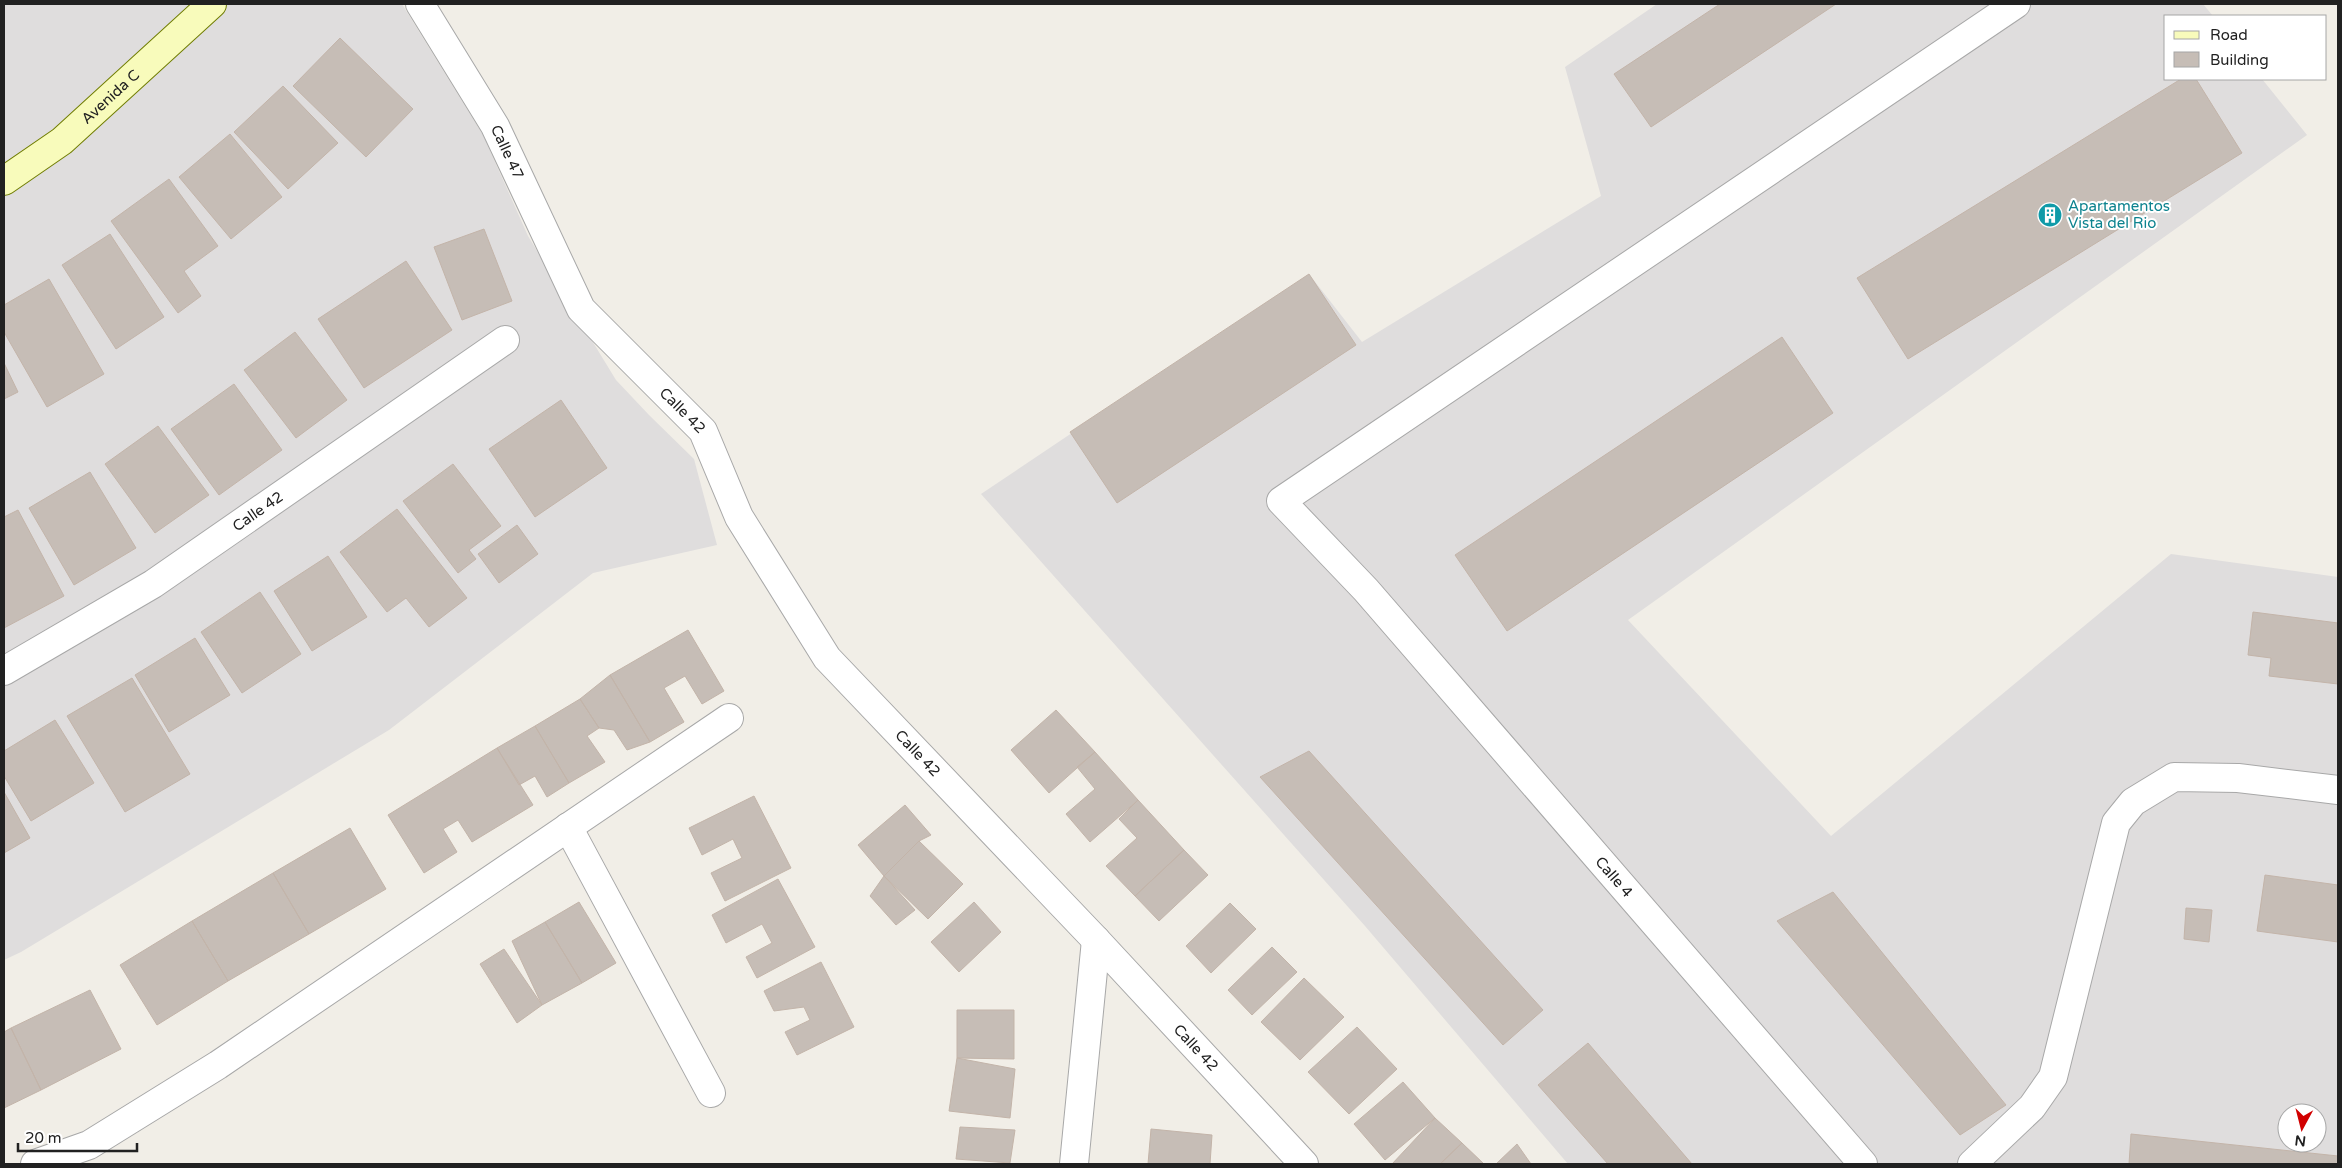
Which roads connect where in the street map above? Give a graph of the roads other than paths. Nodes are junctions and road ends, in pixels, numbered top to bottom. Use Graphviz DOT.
graph roads {
  1 [pos="212,4"];
  2 [pos="420,4"];
  3 [pos="2016,4"];
  4 [pos="4,181"];
  5 [pos="581,309"];
  6 [pos="505,340"];
  7 [pos="4,671"];
  8 [pos="729,718"];
  9 [pos="2338,790"];
  10 [pos="568,828"];
  11 [pos="1096,940"];
  12 [pos="711,1093"];
  13 [pos="35,1164"];
  14 [pos="1074,1164"];
  15 [pos="1304,1164"];
  16 [pos="1863,1164"];
  17 [pos="1972,1164"];
  1 -- 4 [label="street, Avenida C"];
  2 -- 5 [label="street, Calle 47"];
  3 -- 16 [label="street, Calle 4"];
  5 -- 11 [label="street, Calle 42"];
  6 -- 7 [label="street, Calle 42"];
  8 -- 10 [label="street"];
  9 -- 17 [label="street"];
  10 -- 12 [label="street"];
  10 -- 13 [label="street"];
  11 -- 14 [label="street"];
  11 -- 15 [label="street, Calle 42"];
}
